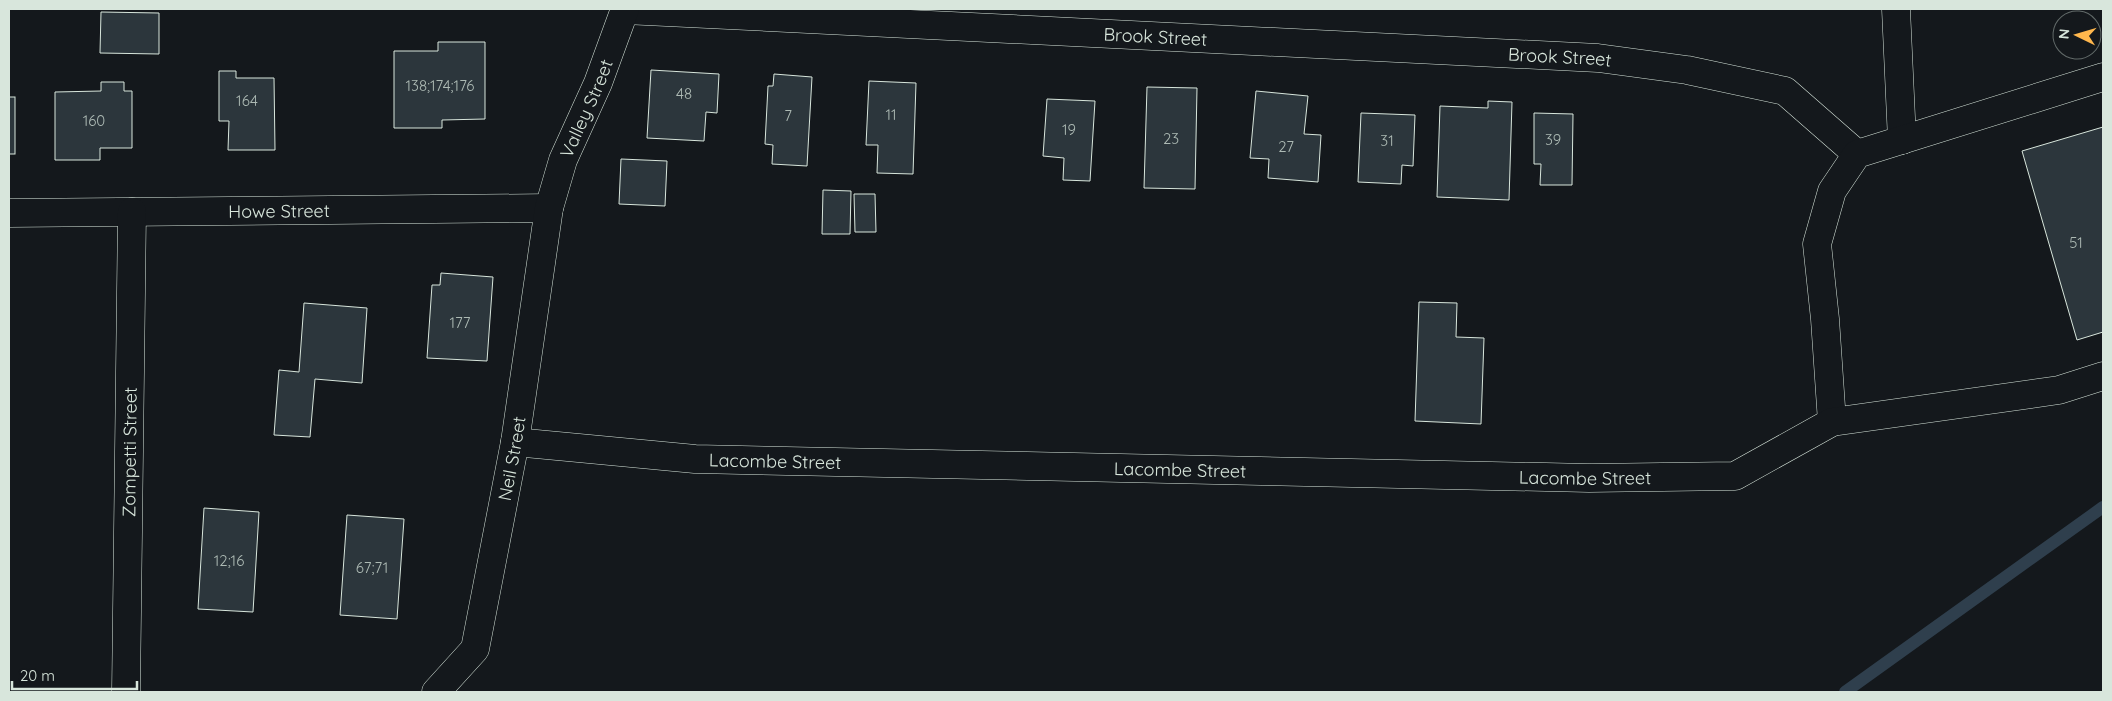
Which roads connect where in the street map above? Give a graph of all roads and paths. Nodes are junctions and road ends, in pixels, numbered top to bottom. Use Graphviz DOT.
graph roads {
  1 [pos="625,9"];
  2 [pos="1896,9"];
  3 [pos="2103,77"];
  4 [pos="1902,140"];
  5 [pos="1857,154"];
  6 [pos="549,208"];
  7 [pos="132,212"];
  8 [pos="9,214"];
  9 [pos="2103,376"];
  10 [pos="1832,422"];
  11 [pos="515,442"];
  12 [pos="126,692"];
  13 [pos="436,692"];
  1 -- 5 [label="street, Brook Street"];
  1 -- 6 [label="street, Valley Street"];
  2 -- 4 [label="street"];
  3 -- 4 [label="street"];
  4 -- 5 [label="street"];
  5 -- 10 [label="street"];
  6 -- 7 [label="street, Howe Street"];
  6 -- 11 [label="street, Neil Street"];
  7 -- 8 [label="street, Howe Street"];
  7 -- 12 [label="street, Zompetti Street"];
  9 -- 10 [label="street"];
  10 -- 11 [label="street, Lacombe Street"];
  11 -- 13 [label="street, Neil Street"];
}
